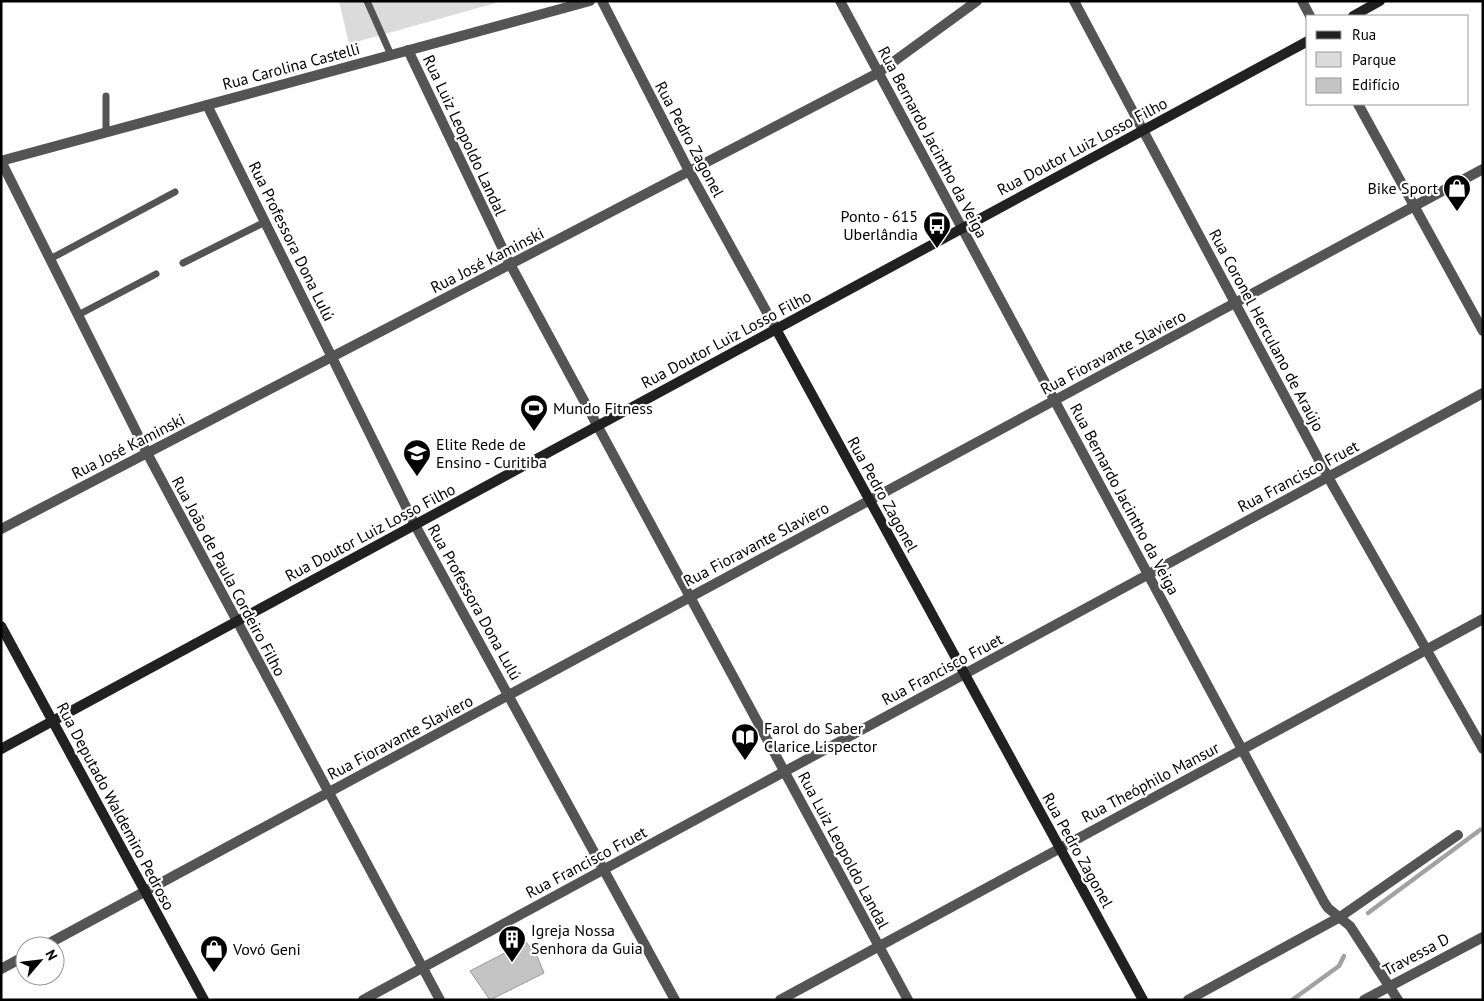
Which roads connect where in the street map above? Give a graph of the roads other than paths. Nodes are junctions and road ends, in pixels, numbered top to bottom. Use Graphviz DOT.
graph roads {
  1 [pos="367,1"];
  2 [pos="602,1"];
  3 [pos="840,1"];
  4 [pos="977,1"];
  5 [pos="1074,1"];
  6 [pos="1302,1"];
  7 [pos="1380,1"];
  8 [pos="586,2"];
  9 [pos="1309,15"];
  10 [pos="1355,15"];
  11 [pos="1306,42"];
  12 [pos="408,50"];
  13 [pos="391,55"];
  14 [pos="878,73"];
  15 [pos="106,96"];
  16 [pos="208,105"];
  17 [pos="1359,105"];
  18 [pos="1143,130"];
  19 [pos="106,132"];
  20 [pos="1,161"];
  21 [pos="1483,169"];
  22 [pos="689,171"];
  23 [pos="175,192"];
  24 [pos="1414,206"];
  25 [pos="266,222"];
  26 [pos="962,228"];
  27 [pos="50,259"];
  28 [pos="184,264"];
  29 [pos="510,264"];
  30 [pos="156,274"];
  31 [pos="1235,303"];
  32 [pos="78,315"];
  33 [pos="776,329"];
  34 [pos="1483,331"];
  35 [pos="332,357"];
  36 [pos="1483,393"];
  37 [pos="1054,400"];
  38 [pos="598,426"];
  39 [pos="147,453"];
  40 [pos="1328,477"];
  41 [pos="869,500"];
  42 [pos="415,525"];
  43 [pos="1,529"];
  44 [pos="1148,574"];
  45 [pos="690,597"];
  46 [pos="1483,619"];
  47 [pos="237,622"];
  48 [pos="1,626"];
  49 [pos="1426,650"];
  50 [pos="964,674"];
  51 [pos="508,695"];
  52 [pos="53,721"];
  53 [pos="1483,748"];
  54 [pos="1,749"];
  55 [pos="1242,750"];
  56 [pos="784,772"];
  57 [pos="329,792"];
  58 [pos="1458,835"];
  59 [pos="1060,848"];
  60 [pos="604,870"];
  61 [pos="145,891"];
  62 [pos="1340,917"];
  63 [pos="62,936"];
  64 [pos="1483,937"];
  65 [pos="879,946"];
  66 [pos="15,961"];
  67 [pos="423,967"];
  68 [pos="1,969"];
  69 [pos="1389,985"];
  70 [pos="204,1000"];
  71 [pos="363,1000"];
  72 [pos="440,1000"];
  73 [pos="675,1000"];
  74 [pos="780,1000"];
  75 [pos="908,1000"];
  76 [pos="1143,1000"];
  77 [pos="1188,1000"];
  78 [pos="1364,1000"];
  79 [pos="1398,1000"];
  1 -- 13 [label="lane"];
  2 -- 22 [label="street, Rua Pedro Zagonel"];
  3 -- 14 [label="street, Rua Bernardo Jacintho da Veiga"];
  4 -- 14 [label="street, Rua José Kaminski"];
  5 -- 18 [label="street, Rua Coronel Herculano de Araújo"];
  6 -- 9 [label="street"];
  7 -- 10 [label="street"];
  8 -- 12 [label="street, Rua Carolina Castelli"];
  11 -- 18 [label="street, Rua Doutor Luiz Losso Filho"];
  12 -- 13 [label="street, Rua Carolina Castelli"];
  12 -- 29 [label="street, Rua Luiz Leopoldo Landal"];
  13 -- 16 [label="street, Rua Carolina Castelli"];
  14 -- 22 [label="street, Rua José Kaminski"];
  14 -- 26 [label="street, Rua Bernardo Jacintho da Veiga"];
  15 -- 19 [label="lane"];
  16 -- 19 [label="street, Rua Carolina Castelli"];
  16 -- 25 [label="street, Rua Professora Dona Lulú"];
  17 -- 24 [label="street"];
  18 -- 26 [label="street, Rua Doutor Luiz Losso Filho"];
  18 -- 31 [label="street, Rua Coronel Herculano de Araújo"];
  19 -- 20 [label="street, Rua Carolina Castelli"];
  20 -- 27 [label="street, Rua João de Paula Cordeiro Filho"];
  21 -- 24 [label="street, Rua Fioravante Slaviero"];
  22 -- 29 [label="street, Rua José Kaminski"];
  22 -- 33 [label="street, Rua Pedro Zagonel"];
  23 -- 27 [label="lane"];
  24 -- 31 [label="street, Rua Fioravante Slaviero"];
  24 -- 34 [label="street"];
  25 -- 28 [label="lane"];
  25 -- 35 [label="street, Rua Professora Dona Lulú"];
  26 -- 33 [label="street, Rua Doutor Luiz Losso Filho"];
  26 -- 37 [label="street, Rua Bernardo Jacintho da Veiga"];
  27 -- 32 [label="street, Rua João de Paula Cordeiro Filho"];
  29 -- 35 [label="street, Rua José Kaminski"];
  29 -- 38 [label="street, Rua Luiz Leopoldo Landal"];
  30 -- 32 [label="lane"];
  31 -- 37 [label="street, Rua Fioravante Slaviero"];
  31 -- 40 [label="street, Rua Coronel Herculano de Araújo"];
  32 -- 39 [label="street, Rua João de Paula Cordeiro Filho"];
  33 -- 38 [label="street, Rua Doutor Luiz Losso Filho"];
  33 -- 41 [label="street, Rua Pedro Zagonel"];
  35 -- 39 [label="street, Rua José Kaminski"];
  35 -- 42 [label="street, Rua Professora Dona Lulú"];
  36 -- 40 [label="street, Rua Francisco Fruet"];
  37 -- 41 [label="street, Rua Fioravante Slaviero"];
  37 -- 44 [label="street, Rua Bernardo Jacintho da Veiga"];
  38 -- 42 [label="street, Rua Doutor Luiz Losso Filho"];
  38 -- 45 [label="street, Rua Luiz Leopoldo Landal"];
  39 -- 43 [label="street, Rua José Kaminski"];
  39 -- 47 [label="street, Rua João de Paula Cordeiro Filho"];
  40 -- 44 [label="street, Rua Francisco Fruet"];
  40 -- 49 [label="street, Rua Coronel Herculano de Araújo"];
  41 -- 45 [label="street, Rua Fioravante Slaviero"];
  41 -- 50 [label="street, Rua Pedro Zagonel"];
  42 -- 47 [label="street, Rua Doutor Luiz Losso Filho"];
  42 -- 51 [label="street, Rua Professora Dona Lulú"];
  44 -- 50 [label="street, Rua Francisco Fruet"];
  44 -- 55 [label="street, Rua Bernardo Jacintho da Veiga"];
  45 -- 51 [label="street, Rua Fioravante Slaviero"];
  45 -- 56 [label="street, Rua Luiz Leopoldo Landal"];
  46 -- 49 [label="street, Rua Theóphilo Mansur"];
  47 -- 52 [label="street, Rua Doutor Luiz Losso Filho"];
  47 -- 57 [label="street, Rua João de Paula Cordeiro Filho"];
  48 -- 52 [label="street, Rua Deputado Waldemiro Pedroso"];
  49 -- 53 [label="street, Rua Coronel Herculano de Araújo"];
  49 -- 55 [label="street, Rua Theóphilo Mansur"];
  50 -- 56 [label="street, Rua Francisco Fruet"];
  50 -- 59 [label="street, Rua Pedro Zagonel"];
  51 -- 57 [label="street, Rua Fioravante Slaviero"];
  51 -- 60 [label="street, Rua Professora Dona Lulú"];
  52 -- 54 [label="street, Rua Doutor Luiz Losso Filho"];
  52 -- 61 [label="street, Rua Deputado Waldemiro Pedroso"];
  55 -- 59 [label="street, Rua Theóphilo Mansur"];
  55 -- 62 [label="street, Rua Bernardo Jacintho da Veiga"];
  56 -- 60 [label="street, Rua Francisco Fruet"];
  56 -- 65 [label="street, Rua Luiz Leopoldo Landal"];
  57 -- 61 [label="street, Rua Fioravante Slaviero"];
  57 -- 67 [label="street, Rua João de Paula Cordeiro Filho"];
  58 -- 62 [label="street"];
  59 -- 65 [label="street, Rua Theóphilo Mansur"];
  59 -- 76 [label="street, Rua Pedro Zagonel"];
  60 -- 67 [label="street, Rua Francisco Fruet"];
  60 -- 73 [label="street, Rua Professora Dona Lulú"];
  61 -- 63 [label="street, Rua Fioravante Slaviero"];
  61 -- 70 [label="street, Rua Deputado Waldemiro Pedroso"];
  62 -- 69 [label="street, Rua Bernardo Jacintho da Veiga"];
  62 -- 77 [label="street"];
  64 -- 69 [label="street, Travessa D"];
  65 -- 74 [label="street, Rua Theóphilo Mansur"];
  65 -- 75 [label="street, Rua Luiz Leopoldo Landal"];
  66 -- 68 [label="street"];
  67 -- 71 [label="street, Rua Francisco Fruet"];
  67 -- 72 [label="street, Rua João de Paula Cordeiro Filho"];
  69 -- 78 [label="street, Travessa D"];
  69 -- 79 [label="street, Rua Bernardo Jacintho da Veiga"];
}
